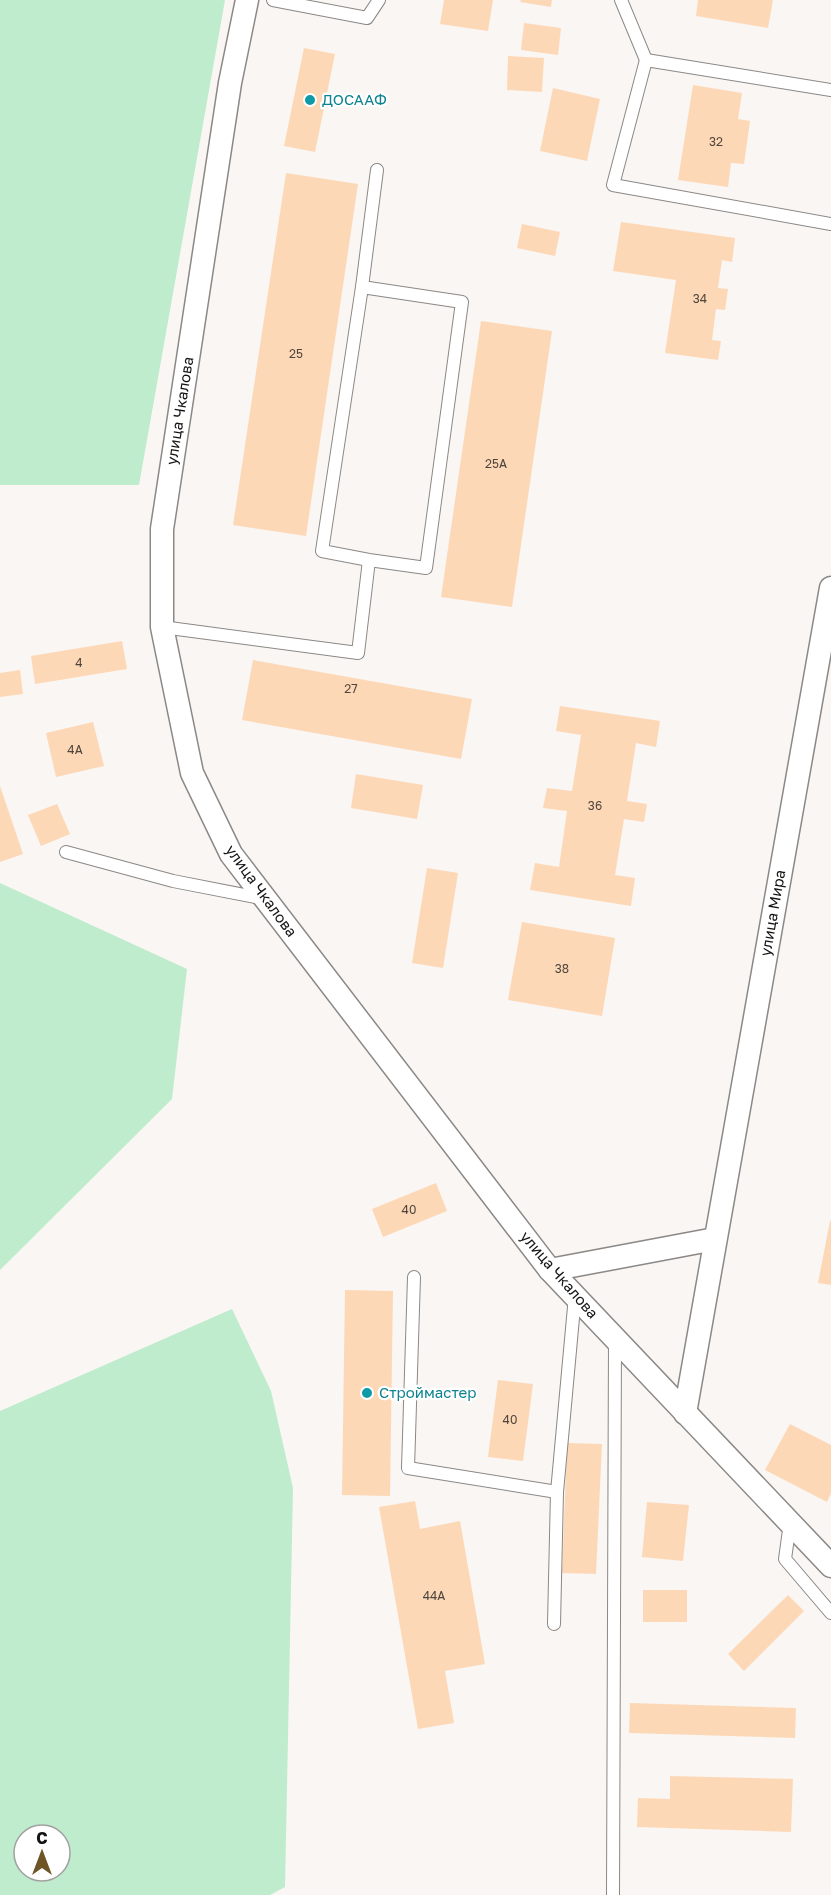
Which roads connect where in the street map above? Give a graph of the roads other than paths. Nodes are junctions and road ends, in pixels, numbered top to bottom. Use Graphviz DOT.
graph roads {
  1 [pos="246,0"];
  2 [pos="273,0"];
  3 [pos="379,0"];
  4 [pos="621,0"];
  5 [pos="646,60"];
  6 [pos="831,90"];
  7 [pos="377,170"];
  8 [pos="831,224"];
  9 [pos="362,287"];
  10 [pos="369,560"];
  11 [pos="831,588"];
  12 [pos="162,627"];
  13 [pos="66,852"];
  14 [pos="266,900"];
  15 [pos="716,1239"];
  16 [pos="550,1270"];
  17 [pos="414,1277"];
  18 [pos="575,1296"];
  19 [pos="615,1338"];
  20 [pos="686,1413"];
  21 [pos="557,1492"];
  22 [pos="790,1523"];
  23 [pos="831,1566"];
  24 [pos="831,1613"];
  25 [pos="554,1624"];
  26 [pos="612,1895"];
  1 -- 12 [label="street, улица Чкалова"];
  2 -- 3 [label="lane"];
  4 -- 5 [label="lane"];
  5 -- 6 [label="lane"];
  5 -- 8 [label="lane"];
  7 -- 9 [label="lane"];
  9 -- 10 [label="lane"];
  9 -- 10 [label="lane"];
  10 -- 12 [label="lane"];
  11 -- 15 [label="street, улица Мира"];
  12 -- 14 [label="street, улица Чкалова"];
  13 -- 14 [label="lane"];
  14 -- 16 [label="street, улица Чкалова"];
  15 -- 16 [label="street"];
  15 -- 20 [label="street, улица Мира"];
  16 -- 18 [label="street, улица Чкалова"];
  17 -- 21 [label="lane"];
  18 -- 19 [label="street, улица Чкалова"];
  18 -- 21 [label="lane"];
  19 -- 20 [label="street, улица Чкалова"];
  19 -- 26 [label="lane"];
  20 -- 22 [label="street, улица Чкалова"];
  21 -- 25 [label="lane"];
  22 -- 23 [label="street, улица Чкалова"];
  22 -- 24 [label="lane"];
}
